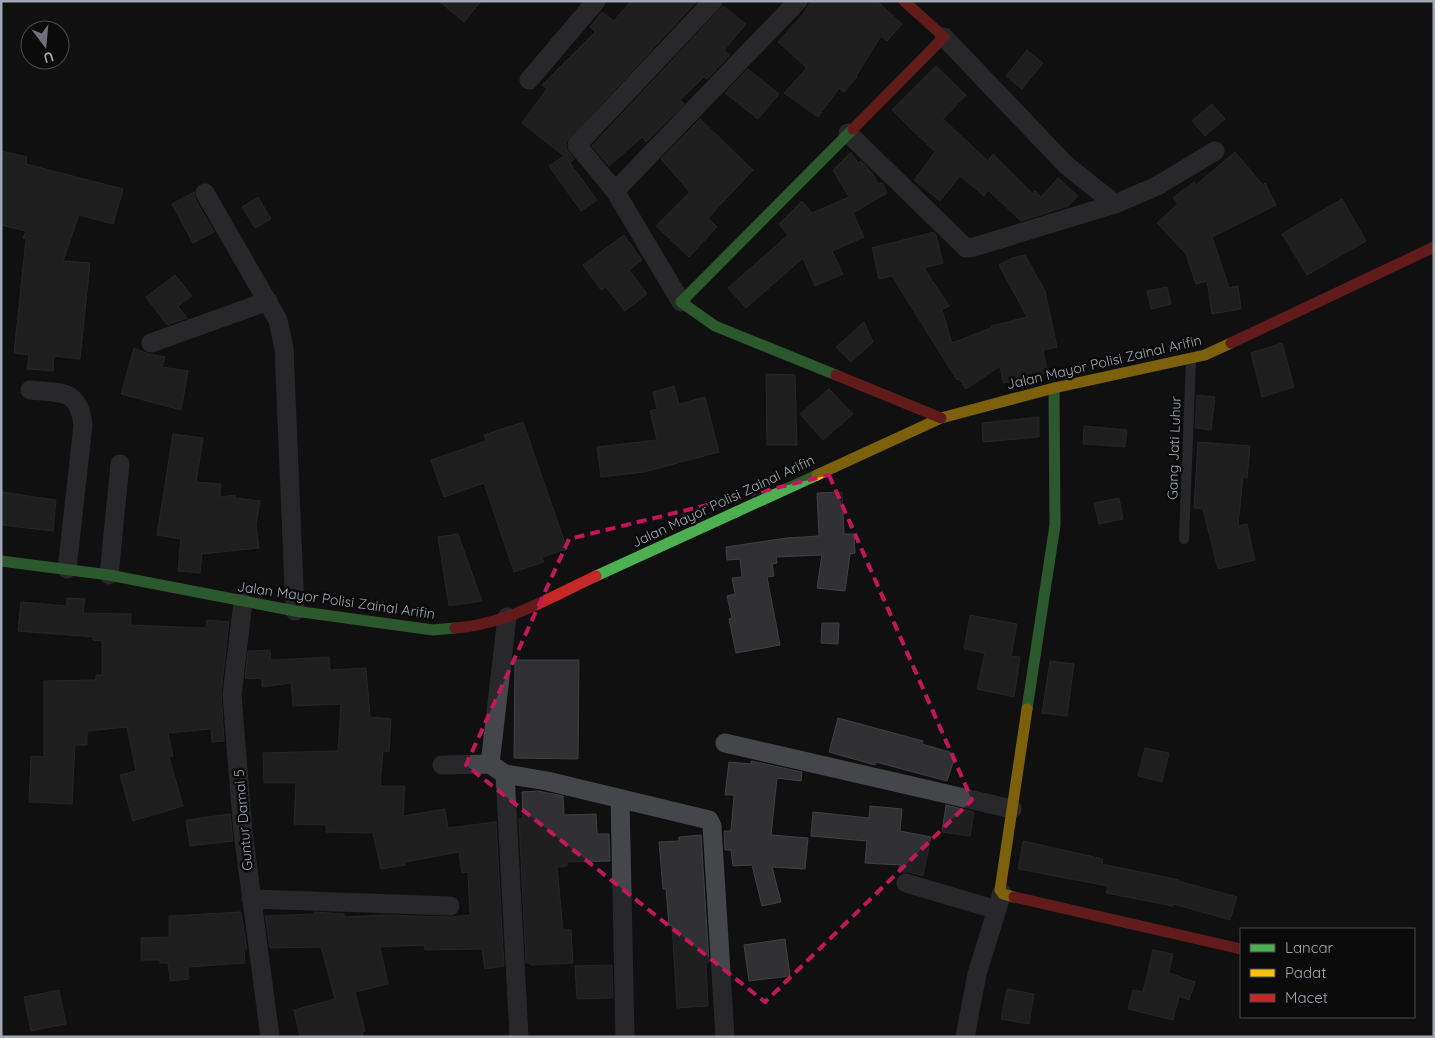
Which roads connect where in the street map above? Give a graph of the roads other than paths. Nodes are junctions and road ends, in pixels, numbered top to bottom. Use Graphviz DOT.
graph roads {
  1 [pos="596,1"];
  2 [pos="713,1"];
  3 [pos="798,1"];
  4 [pos="904,1"];
  5 [pos="944,37"];
  6 [pos="529,80"];
  7 [pos="848,133"];
  8 [pos="1215,151"];
  9 [pos="615,191"];
  10 [pos="206,193"];
  11 [pos="1115,204"];
  12 [pos="1434,247"];
  13 [pos="268,302"];
  14 [pos="680,302"];
  15 [pos="151,343"];
  16 [pos="1191,359"];
  17 [pos="1054,388"];
  18 [pos="30,390"];
  19 [pos="941,418"];
  20 [pos="120,464"];
  21 [pos="1184,539"];
  22 [pos="1,561"];
  23 [pos="67,570"];
  24 [pos="109,575"];
  25 [pos="244,602"];
  26 [pos="295,612"];
  27 [pos="507,617"];
  28 [pos="726,743"];
  29 [pos="442,765"];
  30 [pos="498,769"];
  31 [pos="620,799"];
  32 [pos="1012,809"];
  33 [pos="906,883"];
  34 [pos="251,899"];
  35 [pos="999,901"];
  36 [pos="450,906"];
  37 [pos="1240,949"];
  38 [pos="270,1037"];
  39 [pos="519,1037"];
  40 [pos="625,1037"];
  41 [pos="725,1037"];
  42 [pos="964,1037"];
  1 -- 6 [label="street"];
  2 -- 9 [label="street"];
  3 -- 9 [label="street"];
  4 -- 5 [label="main road"];
  5 -- 7 [label="main road"];
  5 -- 11 [label="street"];
  7 -- 11 [label="street"];
  7 -- 14 [label="main road"];
  8 -- 11 [label="street"];
  9 -- 14 [label="street"];
  10 -- 13 [label="street"];
  12 -- 16 [label="main road, Jalan Mayor Polisi Zainal Arifin"];
  13 -- 15 [label="street"];
  13 -- 26 [label="street"];
  14 -- 19 [label="main road"];
  16 -- 17 [label="main road, Jalan Mayor Polisi Zainal Arifin"];
  16 -- 21 [label="lane, Gang Jati Luhur"];
  17 -- 19 [label="main road, Jalan Mayor Polisi Zainal Arifin"];
  17 -- 32 [label="main road"];
  18 -- 23 [label="street"];
  19 -- 27 [label="main road, Jalan Mayor Polisi Zainal Arifin"];
  20 -- 24 [label="street"];
  22 -- 23 [label="main road, Jalan Mayor Polisi Zainal Arifin"];
  23 -- 24 [label="main road, Jalan Mayor Polisi Zainal Arifin"];
  24 -- 25 [label="main road, Jalan Mayor Polisi Zainal Arifin"];
  25 -- 26 [label="main road, Jalan Mayor Polisi Zainal Arifin"];
  25 -- 34 [label="street, Guntur Damai 5"];
  26 -- 27 [label="main road, Jalan Mayor Polisi Zainal Arifin"];
  27 -- 30 [label="street"];
  28 -- 32 [label="street"];
  29 -- 30 [label="street"];
  30 -- 31 [label="street"];
  30 -- 39 [label="street"];
  31 -- 40 [label="street"];
  31 -- 41 [label="street"];
  32 -- 35 [label="main road"];
  33 -- 35 [label="street"];
  34 -- 36 [label="street"];
  34 -- 38 [label="street, Guntur Damai 5"];
  35 -- 37 [label="main road"];
  35 -- 42 [label="street"];
}
